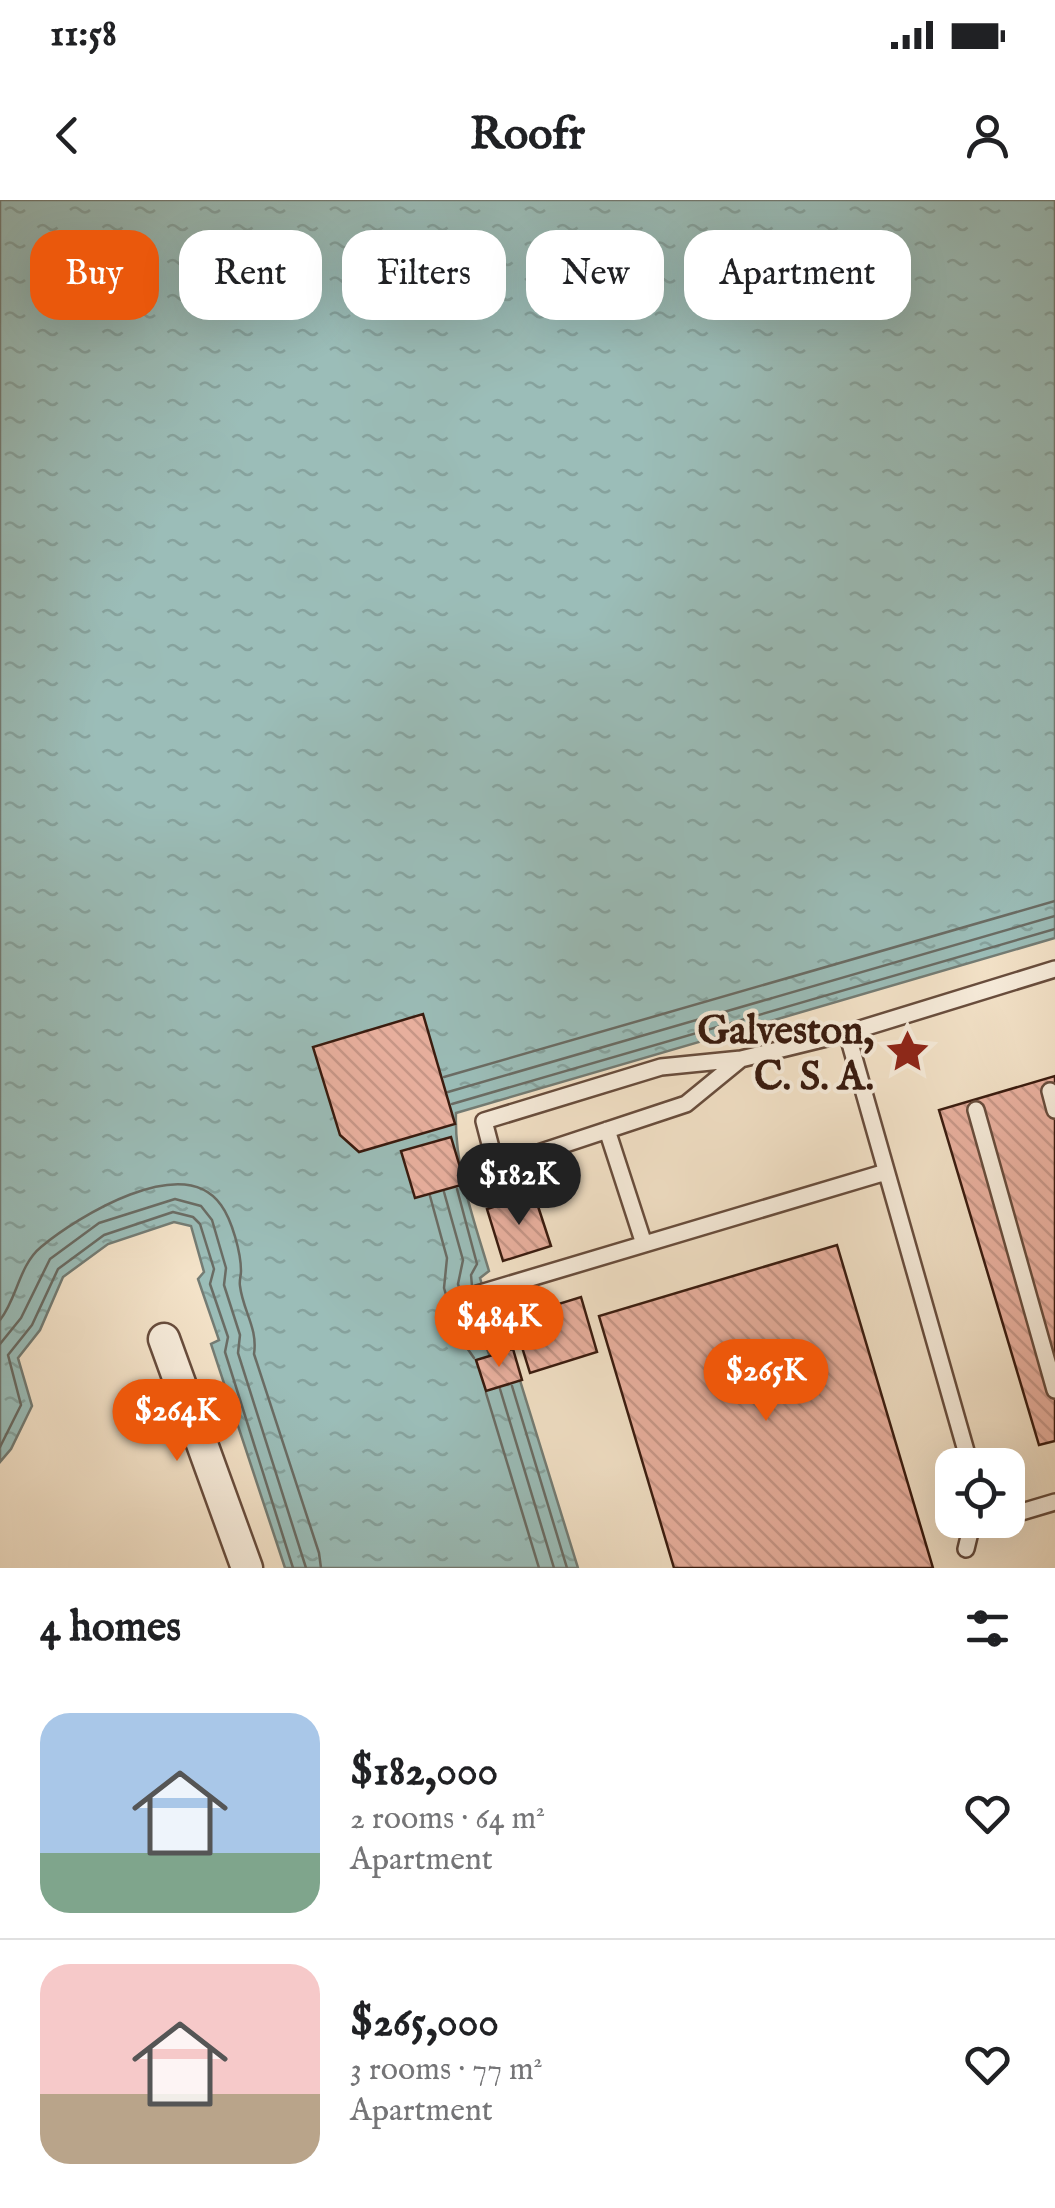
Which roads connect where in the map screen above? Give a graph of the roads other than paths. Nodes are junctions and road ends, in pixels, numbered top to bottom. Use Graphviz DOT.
graph roads {
  1 [pos="1055,969"];
  2 [pos="846,1033"];
  3 [pos="741,1059"];
  4 [pos="1050,1091"];
  5 [pos="976,1110"];
  6 [pos="1055,1110"];
  7 [pos="608,1130"];
  8 [pos="886,1172"];
  9 [pos="644,1244"];
  10 [pos="478,1294"];
  11 [pos="164,1339"];
  12 [pos="1055,1390"];
  13 [pos="965,1448"];
  14 [pos="1055,1502"];
  15 [pos="1025,1511"];
  16 [pos="969,1538"];
  17 [pos="966,1549"];
  18 [pos="246,1568"];
  1 -- 2 [label="lane"];
  2 -- 3 [label="lane"];
  2 -- 8 [label="lane"];
  3 -- 7 [label="lane"];
  3 -- 7 [label="lane"];
  4 -- 6 [label="lane"];
  5 -- 12 [label="lane"];
  7 -- 9 [label="lane"];
  8 -- 9 [label="lane"];
  8 -- 13 [label="lane"];
  9 -- 10 [label="lane"];
  11 -- 18 [label="street"];
  14 -- 15 [label="lane"];
  16 -- 17 [label="lane"];
}
